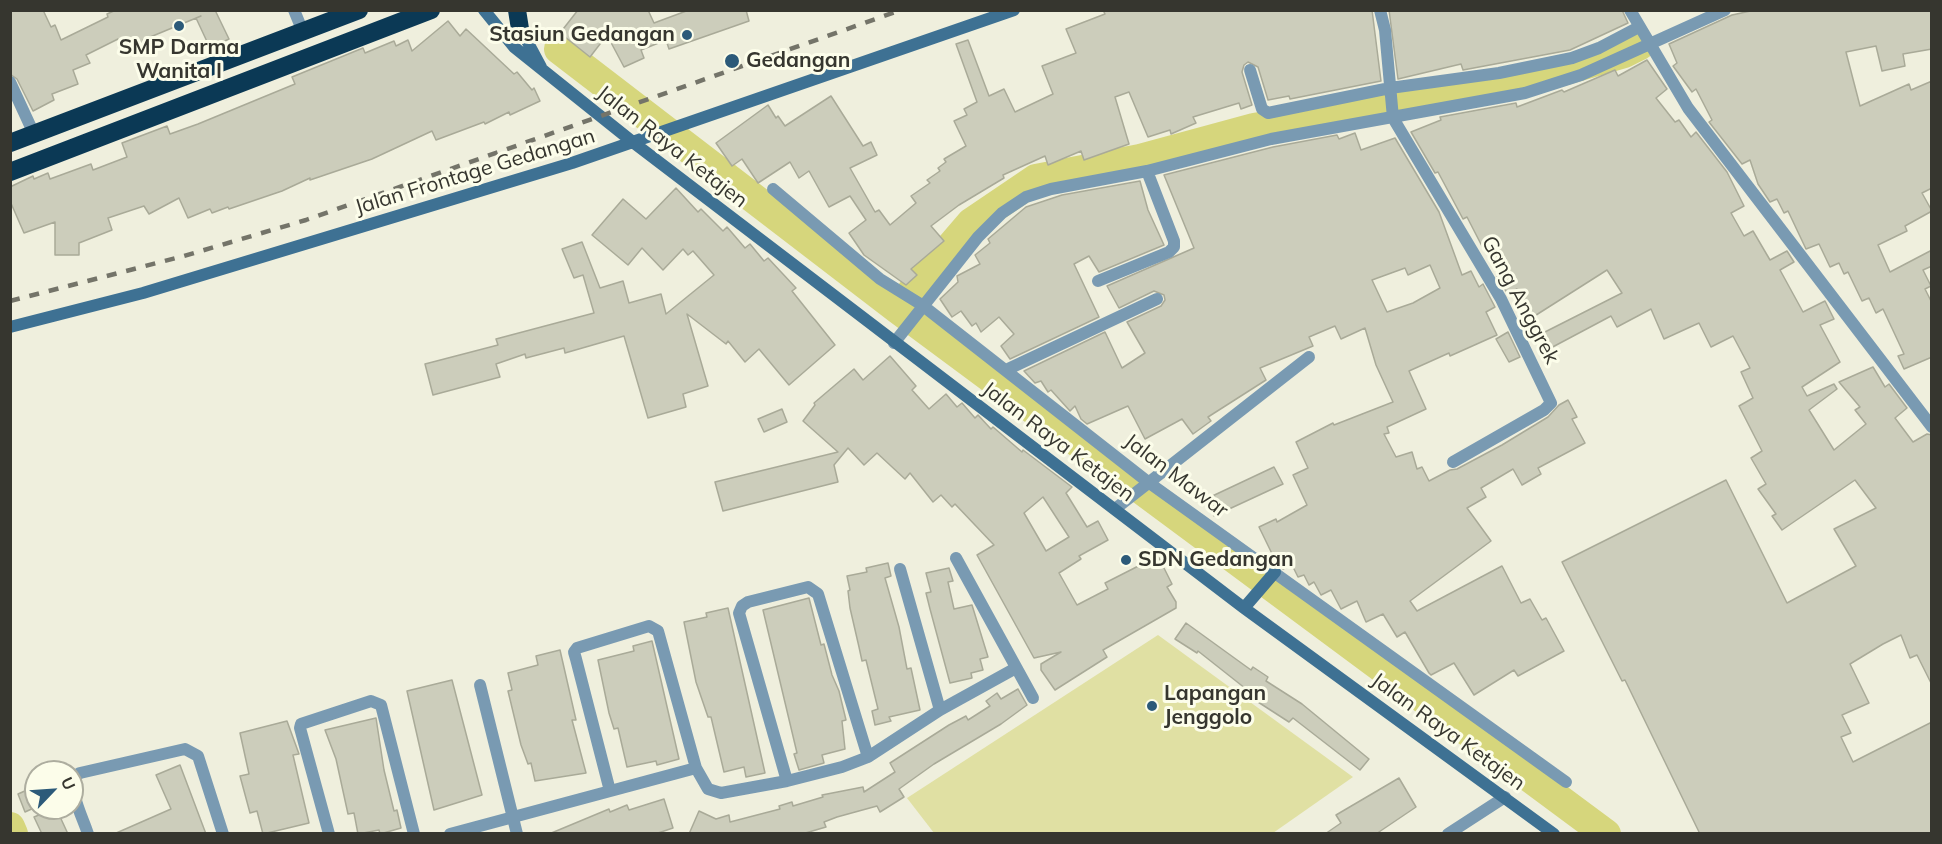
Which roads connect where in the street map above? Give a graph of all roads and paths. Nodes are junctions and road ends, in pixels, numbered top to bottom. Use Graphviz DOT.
graph roads {
  1 [pos="294,10"];
  2 [pos="359,10"];
  3 [pos="431,10"];
  4 [pos="484,10"];
  5 [pos="510,10"];
  6 [pos="1014,10"];
  7 [pos="1380,10"];
  8 [pos="1630,10"];
  9 [pos="1725,10"];
  10 [pos="519,20"];
  11 [pos="303,32"];
  12 [pos="1645,37"];
  13 [pos="1250,70"];
  14 [pos="544,73"];
  15 [pos="10,81"];
  16 [pos="1391,93"];
  17 [pos="1393,116"];
  18 [pos="34,134"];
  19 [pos="10,143"];
  20 [pos="634,143"];
  21 [pos="1147,171"];
  22 [pos="10,172"];
  23 [pos="773,189"];
  24 [pos="1098,281"];
  25 [pos="1157,299"];
  26 [pos="918,310"];
  27 [pos="10,327"];
  28 [pos="897,338"];
  29 [pos="1309,357"];
  30 [pos="1006,370"];
  31 [pos="1932,428"];
  32 [pos="1452,462"];
  33 [pos="1144,485"];
  34 [pos="1117,507"];
  35 [pos="956,558"];
  36 [pos="900,570"];
  37 [pos="1272,575"];
  38 [pos="1247,605"];
  39 [pos="1016,668"];
  40 [pos="480,685"];
  41 [pos="1033,698"];
  42 [pos="940,710"];
  43 [pos="868,757"];
  44 [pos="696,768"];
  45 [pos="787,781"];
  46 [pos="1566,782"];
  47 [pos="610,791"];
  48 [pos="1505,797"];
  49 [pos="513,817"];
  50 [pos="88,834"];
  51 [pos="223,834"];
  52 [pos="329,834"];
  53 [pos="414,834"];
  54 [pos="450,834"];
  55 [pos="517,834"];
  56 [pos="1448,834"];
  57 [pos="1554,834"];
  1 -- 11 [label="street"];
  2 -- 11 [label="highway"];
  3 -- 22 [label="highway"];
  4 -- 14 [label="street, Jalan Raya Ketajen"];
  5 -- 10 [label="street, Jalan Raya Ketajen"];
  6 -- 20 [label="street, Jalan Frontage Gedangan"];
  7 -- 16 [label="street"];
  8 -- 12 [label="street"];
  9 -- 12 [label="street"];
  10 -- 14 [label="street, Jalan Raya Ketajen"];
  11 -- 18 [label="highway"];
  12 -- 16 [label="street"];
  12 -- 17 [label="street"];
  12 -- 31 [label="street"];
  13 -- 16 [label="street"];
  14 -- 20 [label="street, Jalan Raya Ketajen"];
  15 -- 18 [label="street"];
  16 -- 17 [label="street"];
  17 -- 21 [label="street"];
  17 -- 32 [label="street, Gang Anggrek"];
  18 -- 19 [label="highway"];
  20 -- 27 [label="street, Jalan Frontage Gedangan"];
  20 -- 28 [label="street, Jalan Raya Ketajen"];
  21 -- 24 [label="street"];
  21 -- 26 [label="street"];
  23 -- 26 [label="street, Jalan Mawar"];
  25 -- 30 [label="street"];
  26 -- 28 [label="street"];
  26 -- 30 [label="street, Jalan Mawar"];
  28 -- 34 [label="street, Jalan Raya Ketajen"];
  29 -- 33 [label="street"];
  30 -- 33 [label="street, Jalan Mawar"];
  33 -- 34 [label="street"];
  33 -- 37 [label="street, Jalan Mawar"];
  34 -- 38 [label="street, Jalan Raya Ketajen"];
  35 -- 39 [label="street"];
  36 -- 42 [label="street"];
  37 -- 38 [label="street"];
  37 -- 46 [label="street, Jalan Mawar"];
  38 -- 48 [label="street, Jalan Raya Ketajen"];
  39 -- 41 [label="street"];
  39 -- 42 [label="street"];
  40 -- 49 [label="street"];
  42 -- 43 [label="street"];
  43 -- 45 [label="street"];
  43 -- 45 [label="street"];
  44 -- 45 [label="street"];
  44 -- 47 [label="street"];
  44 -- 47 [label="street"];
  47 -- 49 [label="street"];
  48 -- 56 [label="street"];
  48 -- 57 [label="street, Jalan Raya Ketajen"];
  49 -- 54 [label="street"];
  49 -- 55 [label="street"];
  50 -- 51 [label="street"];
  52 -- 53 [label="street"];
}
